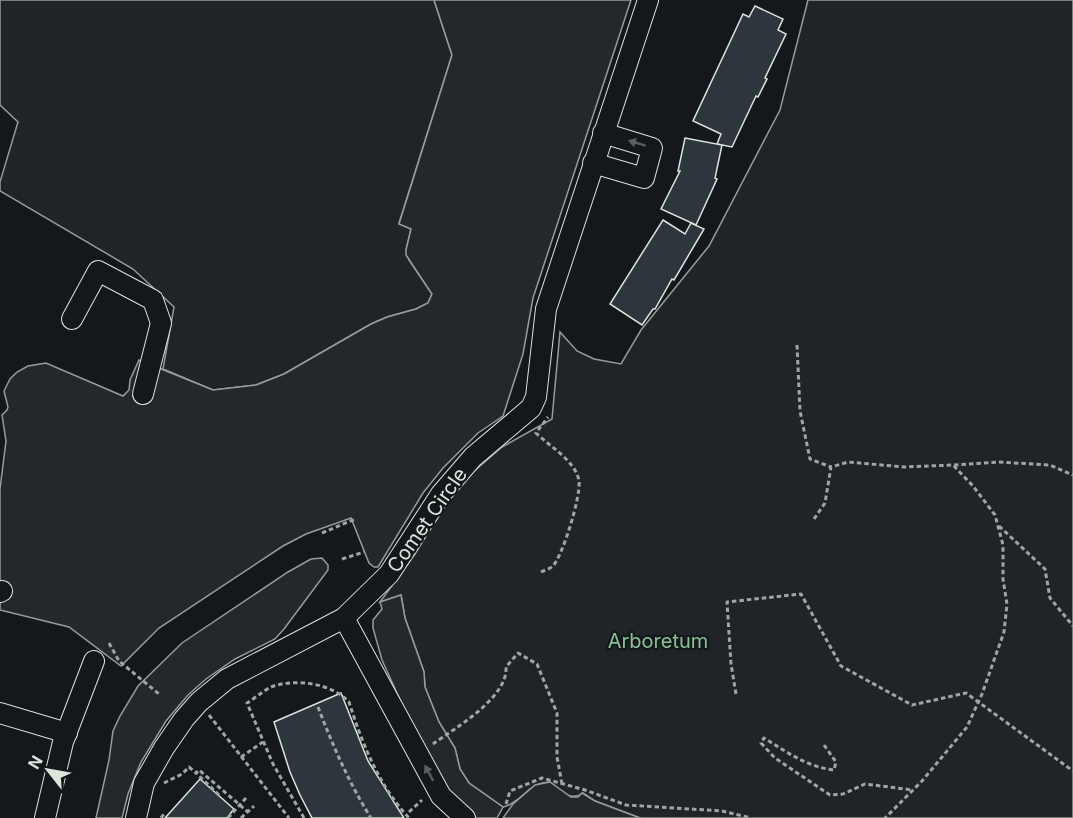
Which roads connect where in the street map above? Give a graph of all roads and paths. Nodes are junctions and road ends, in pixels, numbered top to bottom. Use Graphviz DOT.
graph roads {
  1 [pos="648,0"];
  2 [pos="603,133"];
  3 [pos="593,163"];
  4 [pos="72,319"];
  5 [pos="797,345"];
  6 [pos="143,394"];
  7 [pos="549,412"];
  8 [pos="953,465"];
  9 [pos="831,467"];
  10 [pos="1073,475"];
  11 [pos="355,519"];
  12 [pos="814,519"];
  13 [pos="998,524"];
  14 [pos="322,533"];
  15 [pos="364,552"];
  16 [pos="342,559"];
  17 [pos="541,572"];
  18 [pos="344,618"];
  19 [pos="1073,626"];
  20 [pos="109,643"];
  21 [pos="94,661"];
  22 [pos="159,694"];
  23 [pos="736,694"];
  24 [pos="979,702"];
  25 [pos="318,707"];
  26 [pos="206,712"];
  27 [pos="0,713"];
  28 [pos="67,733"];
  29 [pos="263,742"];
  30 [pos="824,745"];
  31 [pos="427,748"];
  32 [pos="241,757"];
  33 [pos="1073,771"];
  34 [pos="196,773"];
  35 [pos="159,782"];
  36 [pos="562,784"];
  37 [pos="914,790"];
  38 [pos="219,795"];
  39 [pos="246,798"];
  40 [pos="422,800"];
  41 [pos="506,804"];
  42 [pos="240,805"];
  43 [pos="254,806"];
  44 [pos="248,812"];
  45 [pos="409,812"];
  46 [pos="164,814"];
  47 [pos="45,818"];
  48 [pos="136,818"];
  49 [pos="161,818"];
  50 [pos="228,818"];
  51 [pos="242,818"];
  52 [pos="289,818"];
  53 [pos="304,818"];
  54 [pos="371,818"];
  55 [pos="409,818"];
  56 [pos="465,818"];
  57 [pos="751,818"];
  58 [pos="885,818"];
  1 -- 2 [label="street, Comet Circle"];
  2 -- 3 [label="street, Comet Circle"];
  3 -- 2 [label="street, one-way"];
  3 -- 18 [label="street, Comet Circle"];
  4 -- 6 [label="street"];
  5 -- 9 [label="path"];
  7 -- 17 [label="path"];
  8 -- 9 [label="path"];
  8 -- 10 [label="path"];
  8 -- 13 [label="path"];
  9 -- 12 [label="path"];
  11 -- 14 [label="path"];
  13 -- 19 [label="path"];
  13 -- 24 [label="path"];
  15 -- 16 [label="path"];
  18 -- 48 [label="street, Comet Circle"];
  56 -- 18 [label="street, one-way"];
  20 -- 22 [label="path"];
  21 -- 28 [label="street"];
  23 -- 24 [label="path"];
  24 -- 33 [label="path"];
  24 -- 37 [label="path"];
  25 -- 54 [label="path"];
  26 -- 32 [label="path"];
  27 -- 28 [label="street"];
  28 -- 47 [label="street"];
  29 -- 32 [label="path"];
  29 -- 53 [label="path"];
  29 -- 55 [label="path"];
  30 -- 37 [label="path"];
  31 -- 36 [label="path"];
  32 -- 52 [label="path"];
  34 -- 35 [label="path"];
  34 -- 38 [label="path"];
  34 -- 42 [label="path"];
  36 -- 41 [label="path"];
  36 -- 57 [label="path"];
  37 -- 58 [label="path"];
  39 -- 42 [label="path"];
  40 -- 45 [label="path"];
  42 -- 44 [label="path"];
  42 -- 50 [label="path"];
  43 -- 44 [label="path"];
  44 -- 51 [label="path"];
  46 -- 49 [label="path"];
}
